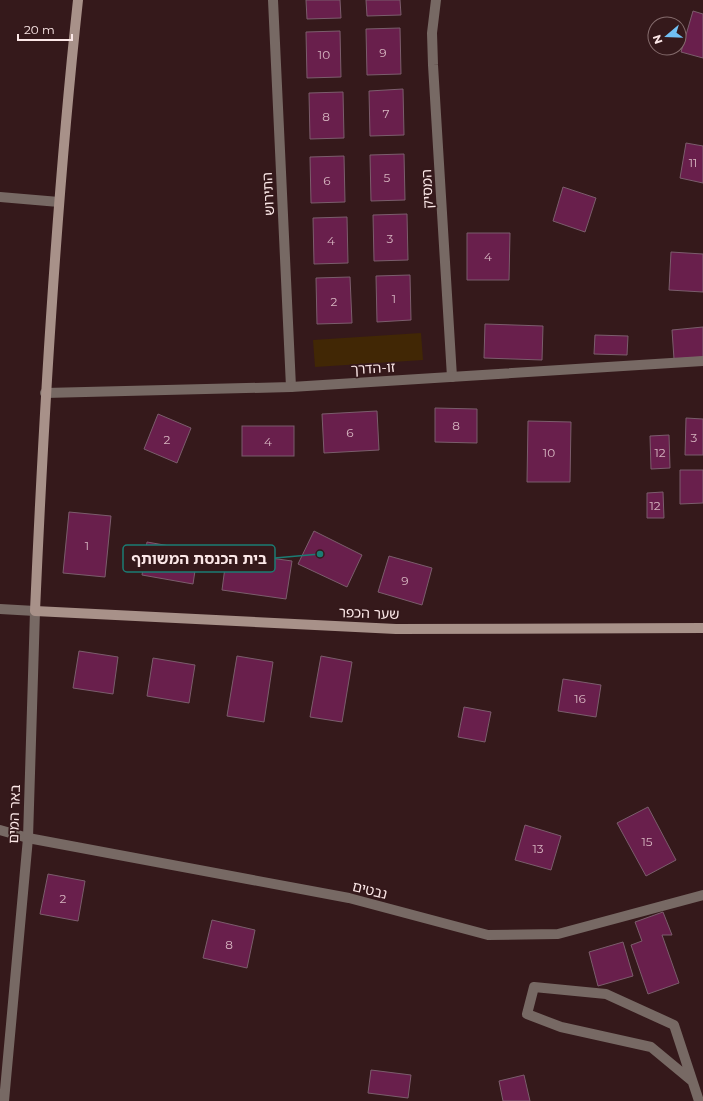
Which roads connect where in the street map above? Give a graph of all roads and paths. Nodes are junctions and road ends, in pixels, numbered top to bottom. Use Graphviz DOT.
graph roads {
  1 [pos="78,0"];
  2 [pos="273,0"];
  3 [pos="436,0"];
  4 [pos="0,197"];
  5 [pos="59,202"];
  6 [pos="703,361"];
  7 [pos="452,377"];
  8 [pos="291,387"];
  9 [pos="45,393"];
  10 [pos="0,609"];
  11 [pos="35,611"];
  12 [pos="703,628"];
  13 [pos="0,830"];
  14 [pos="28,838"];
  15 [pos="703,895"];
  16 [pos="692,1081"];
  17 [pos="4,1101"];
  18 [pos="699,1101"];
  1 -- 5 [label="main road"];
  2 -- 8 [label="street, התירוש"];
  3 -- 7 [label="street, המסיק"];
  4 -- 5 [label="street"];
  5 -- 9 [label="main road"];
  6 -- 7 [label="street, זו-הדרך"];
  7 -- 8 [label="street, זו-הדרך"];
  8 -- 9 [label="street, זו-הדרך"];
  9 -- 11 [label="main road"];
  10 -- 11 [label="street"];
  11 -- 12 [label="main road, שער הכפר"];
  11 -- 14 [label="street, באר המים"];
  13 -- 14 [label="street, נבטים"];
  14 -- 15 [label="street, נבטים"];
  14 -- 17 [label="street, באר המים"];
  16 -- 16 [label="street"];
  16 -- 18 [label="street"];
}
